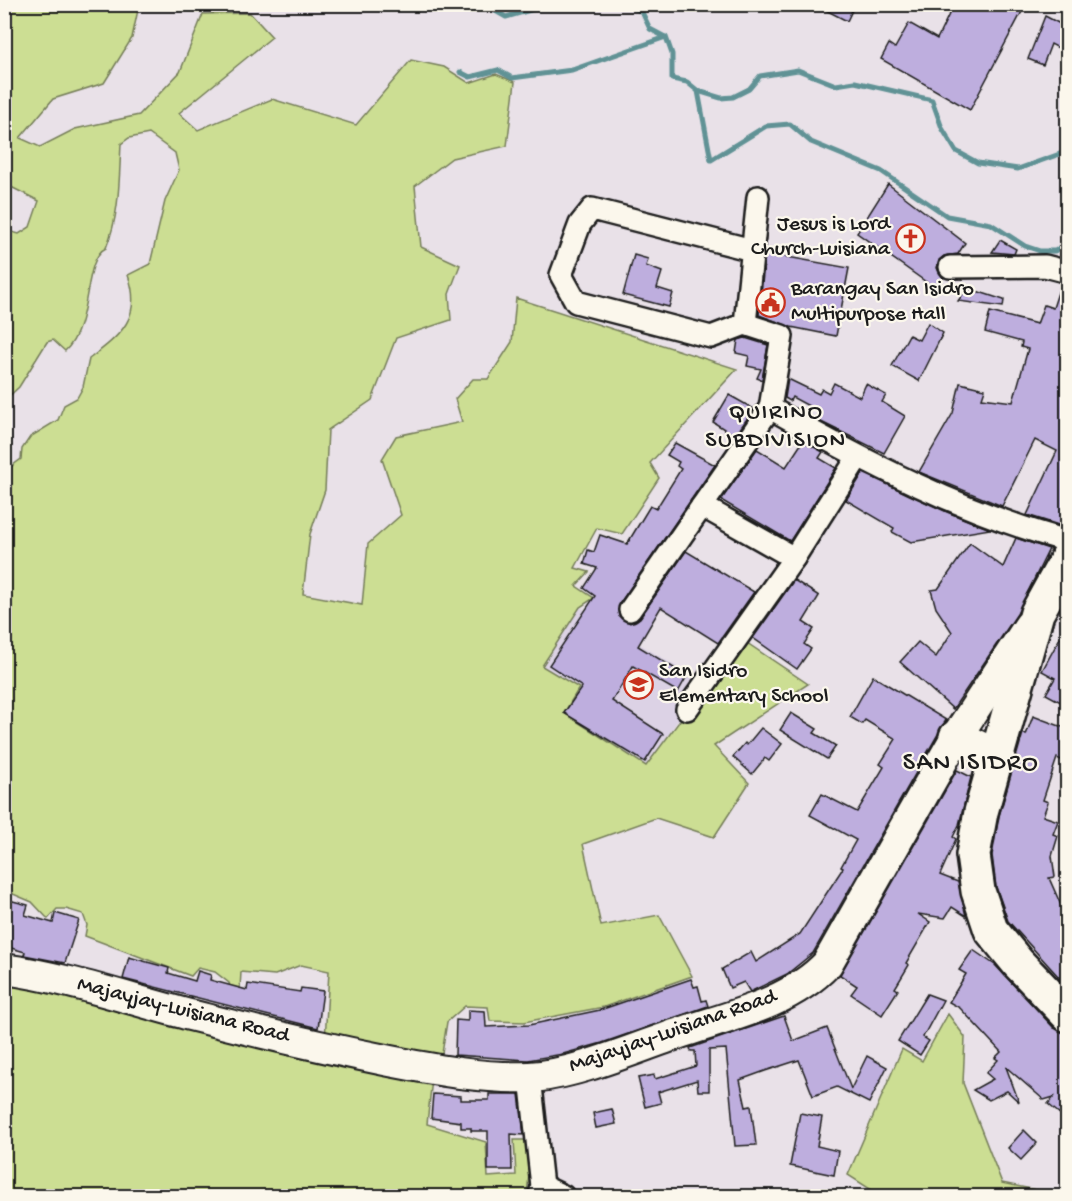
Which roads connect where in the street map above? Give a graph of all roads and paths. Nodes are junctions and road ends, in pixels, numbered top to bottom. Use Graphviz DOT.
graph roads {
  1 [pos="758,197"];
  2 [pos="752,250"];
  3 [pos="950,267"];
  4 [pos="1068,272"];
  5 [pos="745,324"];
  6 [pos="770,408"];
  7 [pos="858,457"];
  8 [pos="702,506"];
  9 [pos="1068,541"];
  10 [pos="1068,557"];
  11 [pos="794,558"];
  12 [pos="630,610"];
  13 [pos="1037,613"];
  14 [pos="687,709"];
  15 [pos="956,737"];
  16 [pos="998,757"];
  17 [pos="4,969"];
  18 [pos="1068,1015"];
  19 [pos="530,1077"];
  20 [pos="541,1191"];
  21 [pos="563,1197"];
  1 -- 2 [label="street"];
  2 -- 5 [label="street"];
  2 -- 5 [label="street"];
  3 -- 4 [label="street"];
  5 -- 6 [label="street"];
  6 -- 7 [label="street"];
  6 -- 8 [label="street"];
  7 -- 9 [label="street"];
  7 -- 11 [label="street"];
  8 -- 11 [label="street"];
  8 -- 12 [label="street"];
  10 -- 13 [label="main road"];
  11 -- 14 [label="street"];
  13 -- 15 [label="street, Majayjay-Luisiana Road"];
  13 -- 16 [label="main road"];
  15 -- 16 [label="main road"];
  15 -- 19 [label="street, Majayjay-Luisiana Road"];
  16 -- 18 [label="main road"];
  17 -- 19 [label="street, Majayjay-Luisiana Road"];
  19 -- 20 [label="street"];
  20 -- 21 [label="street"];
}
